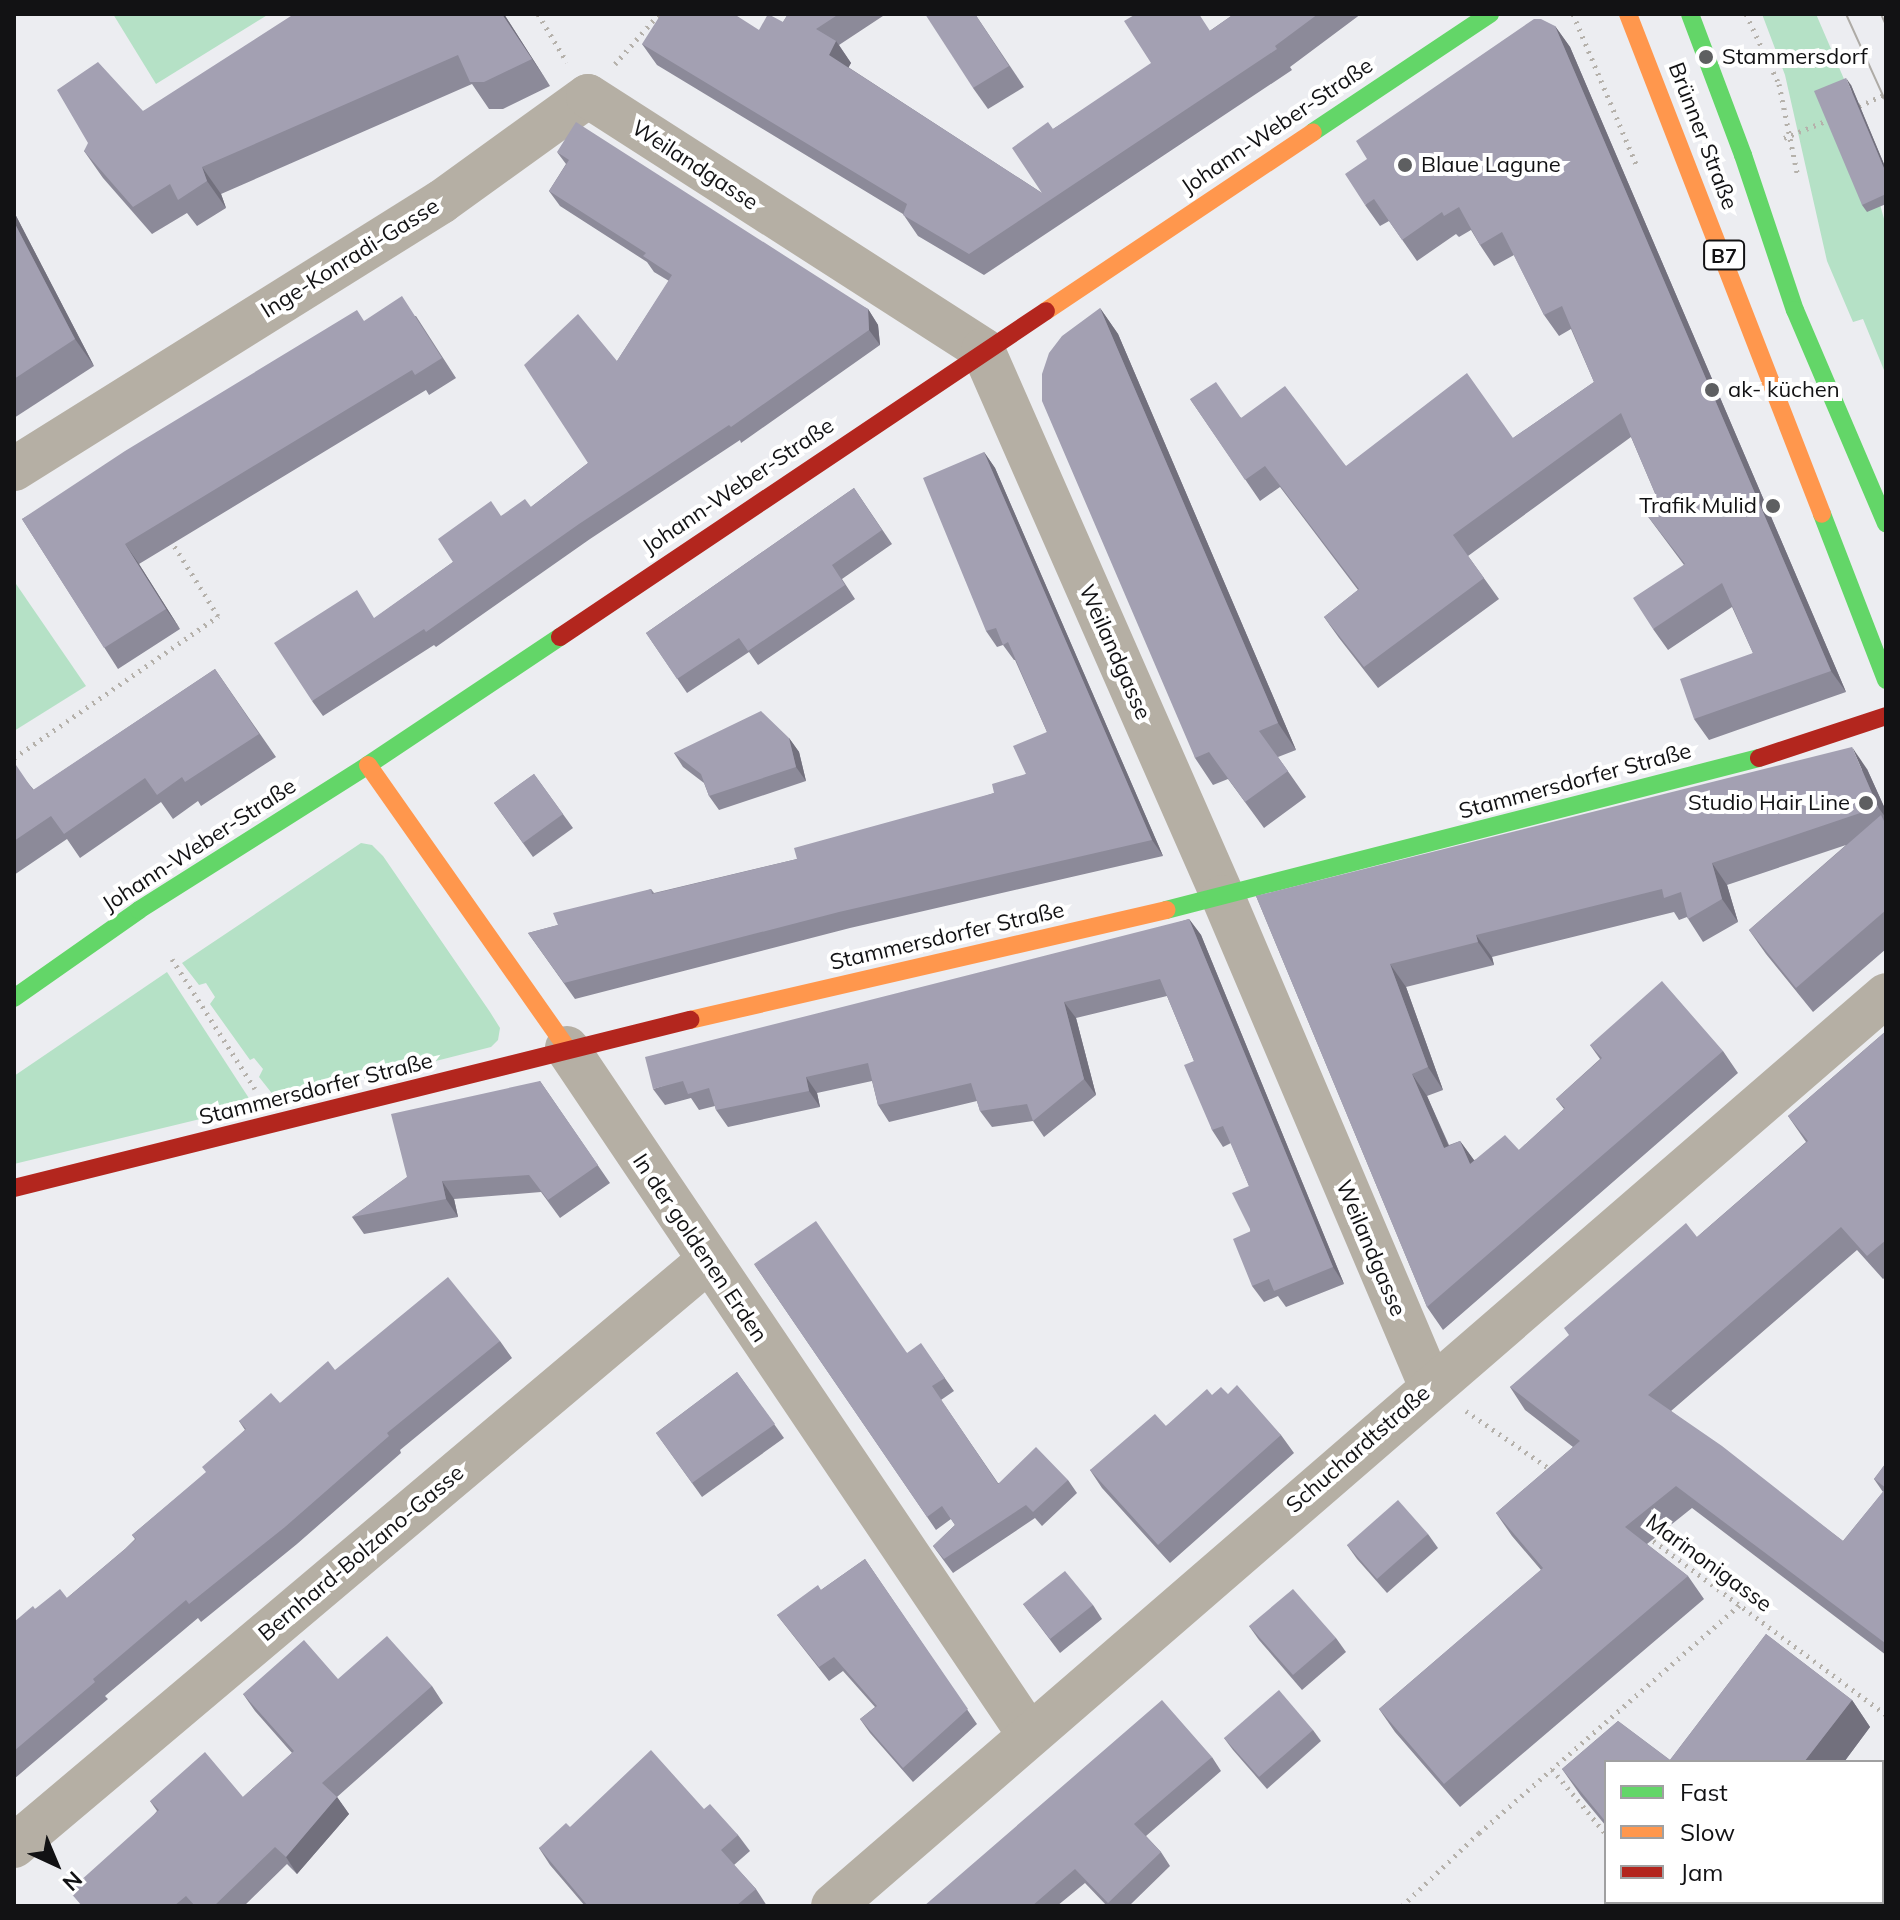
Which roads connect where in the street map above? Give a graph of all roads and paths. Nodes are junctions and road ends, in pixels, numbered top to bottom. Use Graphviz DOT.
graph roads {
  1 [pos="538,14"];
  2 [pos="659,14"];
  3 [pos="1490,14"];
  4 [pos="1573,14"];
  5 [pos="1628,14"];
  6 [pos="1690,14"];
  7 [pos="1581,32"];
  8 [pos="1886,94"];
  9 [pos="588,96"];
  10 [pos="1859,106"];
  11 [pos="1828,120"];
  12 [pos="1784,138"];
  13 [pos="983,350"];
  14 [pos="14,469"];
  15 [pos="1886,523"];
  16 [pos="169,536"];
  17 [pos="1886,680"];
  18 [pos="1886,716"];
  19 [pos="14,758"];
  20 [pos="368,765"];
  21 [pos="1223,897"];
  22 [pos="172,959"];
  23 [pos="1886,995"];
  24 [pos="14,998"];
  25 [pos="567,1048"];
  26 [pos="278,1125"];
  27 [pos="14,1188"];
  28 [pos="708,1261"];
  29 [pos="1431,1387"];
  30 [pos="1556,1474"];
  31 [pos="1643,1534"];
  32 [pos="1741,1604"];
  33 [pos="1886,1715"];
  34 [pos="1028,1733"];
  35 [pos="1552,1769"];
  36 [pos="1604,1832"];
  37 [pos="14,1846"];
  38 [pos="833,1906"];
  39 [pos="1402,1906"];
  1 -- 9 [label="path"];
  2 -- 9 [label="path"];
  3 -- 13 [label="main road, Johann-Weber-Straße"];
  4 -- 7 [label="path"];
  5 -- 17 [label="main road, Brünner Straße / B7"];
  6 -- 15 [label="main road, Brünner Straße / B7"];
  8 -- 10 [label="path"];
  9 -- 13 [label="street, Weilandgasse"];
  9 -- 14 [label="street, Inge-Konradi-Gasse"];
  11 -- 12 [label="path"];
  13 -- 20 [label="main road, Johann-Weber-Straße"];
  13 -- 21 [label="street, Weilandgasse"];
  16 -- 19 [label="path"];
  18 -- 21 [label="main road, Stammersdorfer Straße"];
  20 -- 24 [label="main road, Johann-Weber-Straße"];
  20 -- 25 [label="main road, In der goldenen Erden"];
  21 -- 25 [label="main road, Stammersdorfer Straße"];
  21 -- 29 [label="street, Weilandgasse"];
  22 -- 26 [label="path"];
  23 -- 29 [label="street, Schuchardtstraße"];
  25 -- 26 [label="main road, Stammersdorfer Straße"];
  25 -- 28 [label="street, In der goldenen Erden"];
  26 -- 27 [label="main road, Stammersdorfer Straße"];
  28 -- 34 [label="street, In der goldenen Erden"];
  28 -- 37 [label="street, Bernhard-Bolzano-Gasse"];
  29 -- 30 [label="path"];
  29 -- 34 [label="street, Schuchardtstraße"];
  31 -- 32 [label="path, Marinonigasse"];
  32 -- 33 [label="path, Marinonigasse"];
  32 -- 35 [label="path"];
  34 -- 38 [label="street, Schuchardtstraße"];
  35 -- 36 [label="path"];
  35 -- 39 [label="path"];
}
